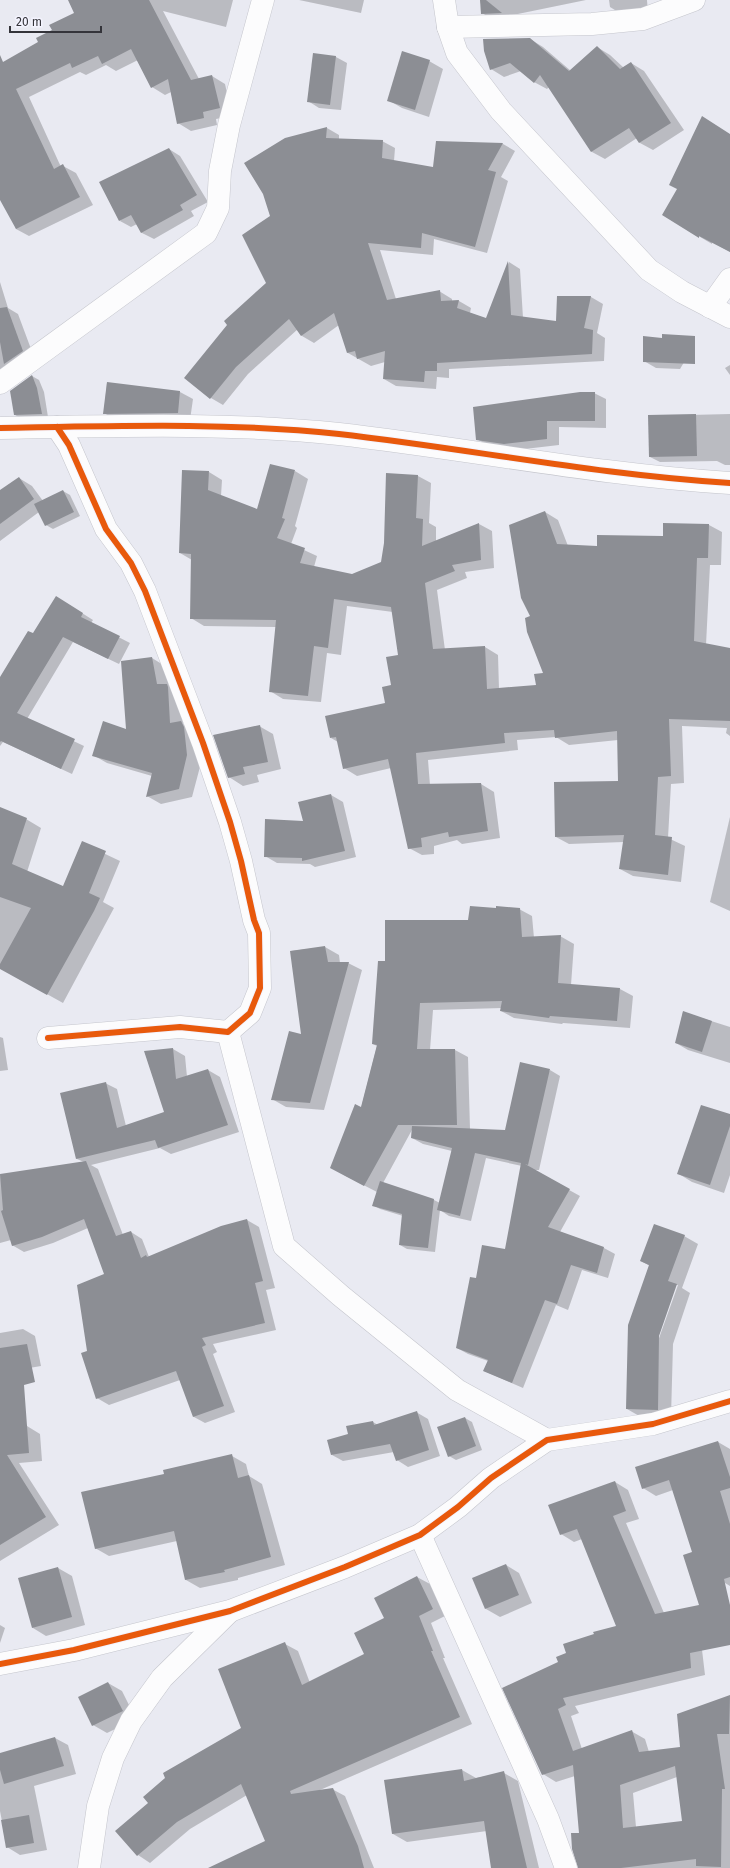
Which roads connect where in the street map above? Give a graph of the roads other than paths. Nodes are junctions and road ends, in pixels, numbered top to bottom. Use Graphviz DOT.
graph roads {
  1 [pos="263,0"];
  2 [pos="444,0"];
  3 [pos="694,0"];
  4 [pos="448,27"];
  5 [pos="730,279"];
  6 [pos="710,306"];
  7 [pos="730,317"];
  8 [pos="0,383"];
  9 [pos="57,427"];
  10 [pos="0,428"];
  11 [pos="730,483"];
  12 [pos="228,1032"];
  13 [pos="48,1038"];
  14 [pos="730,1401"];
  15 [pos="547,1440"];
  16 [pos="420,1535"];
  17 [pos="230,1611"];
  18 [pos="0,1664"];
  19 [pos="89,1868"];
  20 [pos="566,1868"];
  1 -- 8 [label="street"];
  2 -- 4 [label="street"];
  3 -- 4 [label="street"];
  4 -- 6 [label="street"];
  5 -- 6 [label="street"];
  6 -- 7 [label="street"];
  9 -- 10 [label="street"];
  9 -- 11 [label="street"];
  9 -- 12 [label="street"];
  12 -- 13 [label="street"];
  12 -- 15 [label="street"];
  14 -- 15 [label="street"];
  15 -- 16 [label="street"];
  16 -- 17 [label="street"];
  16 -- 20 [label="street"];
  17 -- 18 [label="street"];
  17 -- 19 [label="street"];
}
